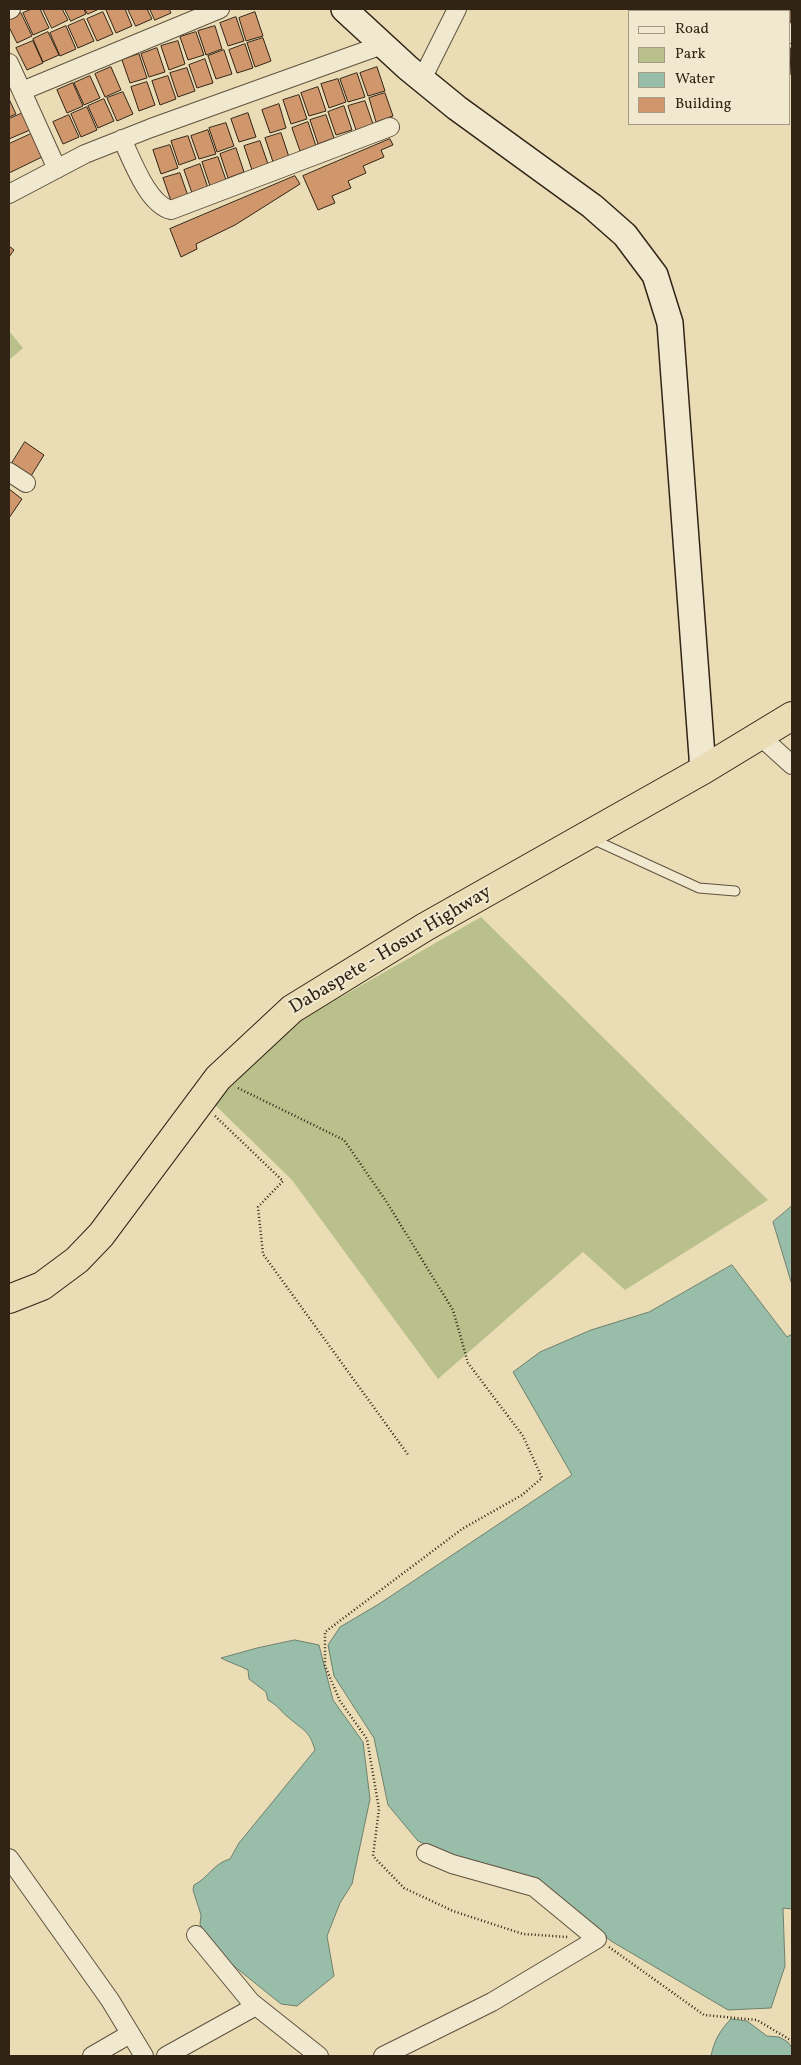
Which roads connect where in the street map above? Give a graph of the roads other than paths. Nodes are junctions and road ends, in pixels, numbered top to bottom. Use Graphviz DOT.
graph roads {
  1 [pos="220,9"];
  2 [pos="344,9"];
  3 [pos="457,9"];
  4 [pos="382,45"];
  5 [pos="9,63"];
  6 [pos="422,79"];
  7 [pos="22,91"];
  8 [pos="390,127"];
  9 [pos="122,139"];
  10 [pos="57,169"];
  11 [pos="9,194"];
  12 [pos="9,472"];
  13 [pos="26,483"];
  14 [pos="792,716"];
  15 [pos="760,736"];
  16 [pos="792,765"];
  17 [pos="703,770"];
  18 [pos="585,836"];
  19 [pos="735,891"];
  20 [pos="9,1297"];
  21 [pos="426,1853"];
  22 [pos="9,1858"];
  23 [pos="196,1935"];
  24 [pos="256,2006"];
  25 [pos="130,2034"];
  26 [pos="92,2056"];
  27 [pos="144,2056"];
  28 [pos="166,2056"];
  29 [pos="318,2056"];
  30 [pos="383,2056"];
  1 -- 7 [label="street"];
  2 -- 4 [label="street"];
  3 -- 6 [label="street"];
  4 -- 6 [label="street"];
  4 -- 9 [label="street"];
  5 -- 7 [label="street"];
  6 -- 17 [label="street"];
  7 -- 10 [label="street"];
  8 -- 9 [label="street"];
  9 -- 10 [label="street"];
  10 -- 11 [label="street"];
  12 -- 13 [label="street"];
  14 -- 15 [label="highway, Dabaspete - Hosur Highway"];
  15 -- 16 [label="street"];
  15 -- 17 [label="highway, Dabaspete - Hosur Highway"];
  17 -- 18 [label="highway, Dabaspete - Hosur Highway"];
  18 -- 19 [label="lane"];
  18 -- 20 [label="highway, Dabaspete - Hosur Highway"];
  21 -- 30 [label="street"];
  22 -- 25 [label="street"];
  23 -- 24 [label="street"];
  24 -- 28 [label="street"];
  24 -- 29 [label="street"];
  25 -- 26 [label="street"];
  25 -- 27 [label="street"];
}
